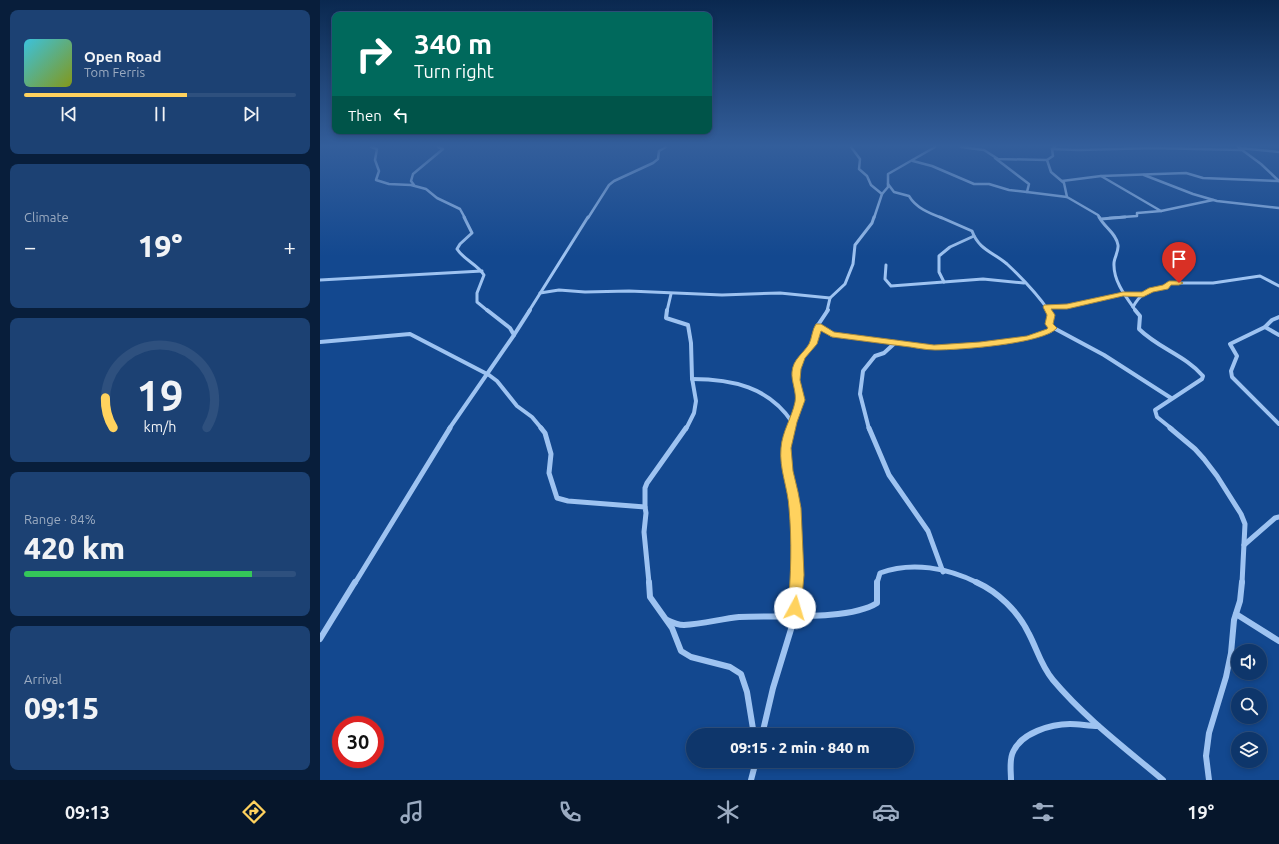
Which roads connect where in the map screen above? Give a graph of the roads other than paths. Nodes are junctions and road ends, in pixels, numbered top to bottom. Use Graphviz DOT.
graph roads {
  1 [pos="387,183"];
  2 [pos="611,183"];
  3 [pos="870,183"];
  4 [pos="973,183"];
  5 [pos="1029,183"];
  6 [pos="1064,183"];
  7 [pos="1114,183"];
  8 [pos="1165,183"];
  9 [pos="888,184"];
  10 [pos="414,185"];
  11 [pos="1027,192"];
  12 [pos="882,194"];
  13 [pos="1067,197"];
  14 [pos="1213,200"];
  15 [pos="1279,208"];
  16 [pos="1161,211"];
  17 [pos="1101,218"];
  18 [pos="974,236"];
  19 [pos="886,265"];
  20 [pos="482,271"];
  21 [pos="320,280"];
  22 [pos="944,282"];
  23 [pos="1024,283"];
  24 [pos="1279,286"];
  25 [pos="540,294"];
  26 [pos="671,294"];
  27 [pos="1123,294"];
  28 [pos="1143,295"];
  29 [pos="830,298"];
  30 [pos="1046,307"];
  31 [pos="1133,307"];
  32 [pos="1279,317"];
  33 [pos="818,325"];
  34 [pos="1265,327"];
  35 [pos="1053,328"];
  36 [pos="514,335"];
  37 [pos="1279,335"];
  38 [pos="320,342"];
  39 [pos="896,342"];
  40 [pos="489,375"];
  41 [pos="692,379"];
  42 [pos="1170,398"];
  43 [pos="792,422"];
  44 [pos="1279,424"];
  45 [pos="645,507"];
  46 [pos="1279,517"];
  47 [pos="1244,545"];
  48 [pos="943,572"];
  49 [pos="1236,614"];
  50 [pos="793,616"];
  51 [pos="666,620"];
  52 [pos="320,639"];
  53 [pos="1279,640"];
  54 [pos="1098,727"];
  55 [pos="753,728"];
  56 [pos="764,728"];
  57 [pos="754,768"];
  58 [pos="751,780"];
  59 [pos="1011,780"];
  60 [pos="1163,780"];
  61 [pos="1209,780"];
  1 -- 10 [label="street"];
  2 -- 25 [label="street"];
  3 -- 12 [label="street"];
  4 -- 11 [label="street"];
  5 -- 11 [label="street"];
  6 -- 13 [label="street"];
  7 -- 16 [label="street"];
  8 -- 14 [label="street"];
  9 -- 12 [label="street"];
  9 -- 18 [label="street"];
  10 -- 20 [label="street"];
  11 -- 13 [label="street"];
  12 -- 29 [label="street"];
  13 -- 17 [label="street"];
  14 -- 15 [label="street"];
  14 -- 16 [label="street"];
  16 -- 17 [label="street"];
  17 -- 27 [label="street"];
  18 -- 22 [label="street"];
  18 -- 23 [label="street"];
  19 -- 22 [label="street"];
  20 -- 21 [label="street"];
  20 -- 36 [label="street"];
  22 -- 23 [label="street"];
  23 -- 30 [label="street"];
  24 -- 28 [label="street"];
  25 -- 26 [label="street"];
  25 -- 36 [label="street"];
  26 -- 29 [label="street"];
  26 -- 41 [label="street"];
  27 -- 28 [label="street"];
  27 -- 30 [label="street"];
  27 -- 31 [label="street"];
  28 -- 31 [label="street"];
  29 -- 33 [label="street"];
  30 -- 35 [label="street"];
  31 -- 42 [label="street"];
  32 -- 34 [label="street"];
  33 -- 39 [label="street"];
  33 -- 43 [label="street"];
  34 -- 37 [label="street"];
  34 -- 44 [label="street"];
  35 -- 39 [label="street"];
  35 -- 42 [label="street"];
  36 -- 40 [label="street"];
  38 -- 40 [label="street"];
  39 -- 48 [label="street"];
  40 -- 45 [label="street"];
  40 -- 52 [label="street"];
  41 -- 43 [label="street"];
  41 -- 45 [label="street"];
  42 -- 47 [label="street"];
  43 -- 50 [label="street"];
  45 -- 51 [label="street"];
  46 -- 47 [label="street"];
  47 -- 49 [label="street"];
  48 -- 50 [label="street"];
  48 -- 54 [label="street"];
  49 -- 53 [label="street"];
  49 -- 61 [label="street"];
  50 -- 51 [label="street"];
  50 -- 56 [label="street"];
  51 -- 55 [label="street"];
  54 -- 59 [label="street"];
  54 -- 60 [label="street"];
  57 -- 58 [label="street"];
}
